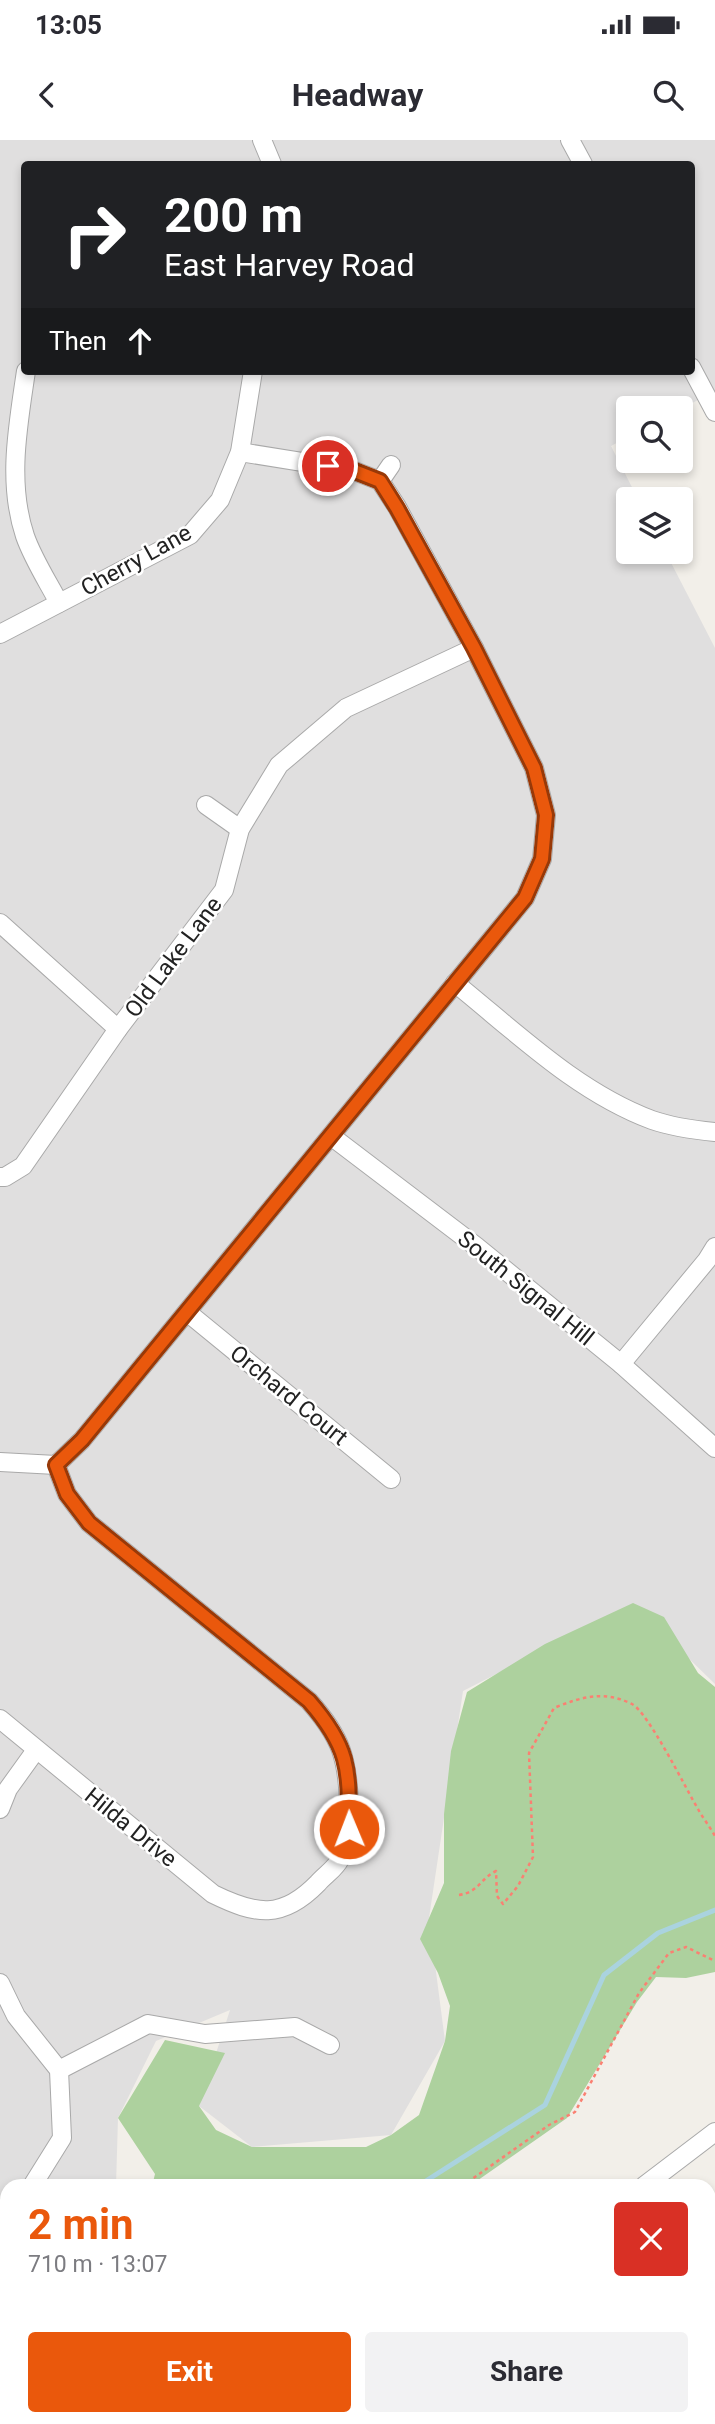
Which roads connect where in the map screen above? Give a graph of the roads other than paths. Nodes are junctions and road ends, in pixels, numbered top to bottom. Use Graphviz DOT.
graph roads {
  1 [pos="262,140"];
  2 [pos="570,140"];
  3 [pos="271,161"];
  4 [pos="581,161"];
  5 [pos="695,374"];
  6 [pos="25,375"];
  7 [pos="252,375"];
  8 [pos="715,412"];
  9 [pos="240,452"];
  10 [pos="391,466"];
  11 [pos="380,481"];
  12 [pos="59,603"];
  13 [pos="0,634"];
  14 [pos="474,648"];
  15 [pos="206,804"];
  16 [pos="240,829"];
  17 [pos="0,923"];
  18 [pos="455,984"];
  19 [pos="118,1028"];
  20 [pos="715,1132"];
  21 [pos="331,1136"];
  22 [pos="0,1177"];
  23 [pos="715,1247"];
  24 [pos="187,1312"];
  25 [pos="621,1364"];
  26 [pos="715,1448"];
  27 [pos="0,1462"];
  28 [pos="56,1465"];
  29 [pos="391,1479"];
  30 [pos="0,1719"];
  31 [pos="36,1750"];
  32 [pos="0,1810"];
  33 [pos="0,1983"];
  34 [pos="330,2045"];
  35 [pos="59,2070"];
  36 [pos="715,2132"];
  37 [pos="36,2179"];
  38 [pos="653,2179"];
  1 -- 3 [label="street"];
  2 -- 4 [label="street"];
  5 -- 8 [label="street"];
  6 -- 12 [label="street"];
  7 -- 9 [label="street, Cherry Lane"];
  9 -- 11 [label="street"];
  9 -- 12 [label="street, Cherry Lane"];
  10 -- 11 [label="street"];
  11 -- 14 [label="street"];
  12 -- 13 [label="street, Cherry Lane"];
  14 -- 16 [label="street, Old Lake Lane"];
  14 -- 18 [label="street"];
  15 -- 16 [label="street"];
  16 -- 19 [label="street, Old Lake Lane"];
  17 -- 19 [label="street"];
  18 -- 20 [label="street"];
  18 -- 21 [label="street"];
  19 -- 22 [label="street, Old Lake Lane"];
  21 -- 24 [label="street"];
  21 -- 25 [label="street, South Signal Hill"];
  23 -- 25 [label="street"];
  24 -- 28 [label="street"];
  24 -- 29 [label="street, Orchard Court"];
  25 -- 26 [label="street, South Signal Hill"];
  27 -- 28 [label="street"];
  28 -- 31 [label="street, Hilda Drive"];
  30 -- 31 [label="street, Hilda Drive"];
  31 -- 32 [label="street"];
  33 -- 35 [label="street"];
  34 -- 35 [label="street"];
  35 -- 37 [label="street"];
  36 -- 38 [label="street"];
}
